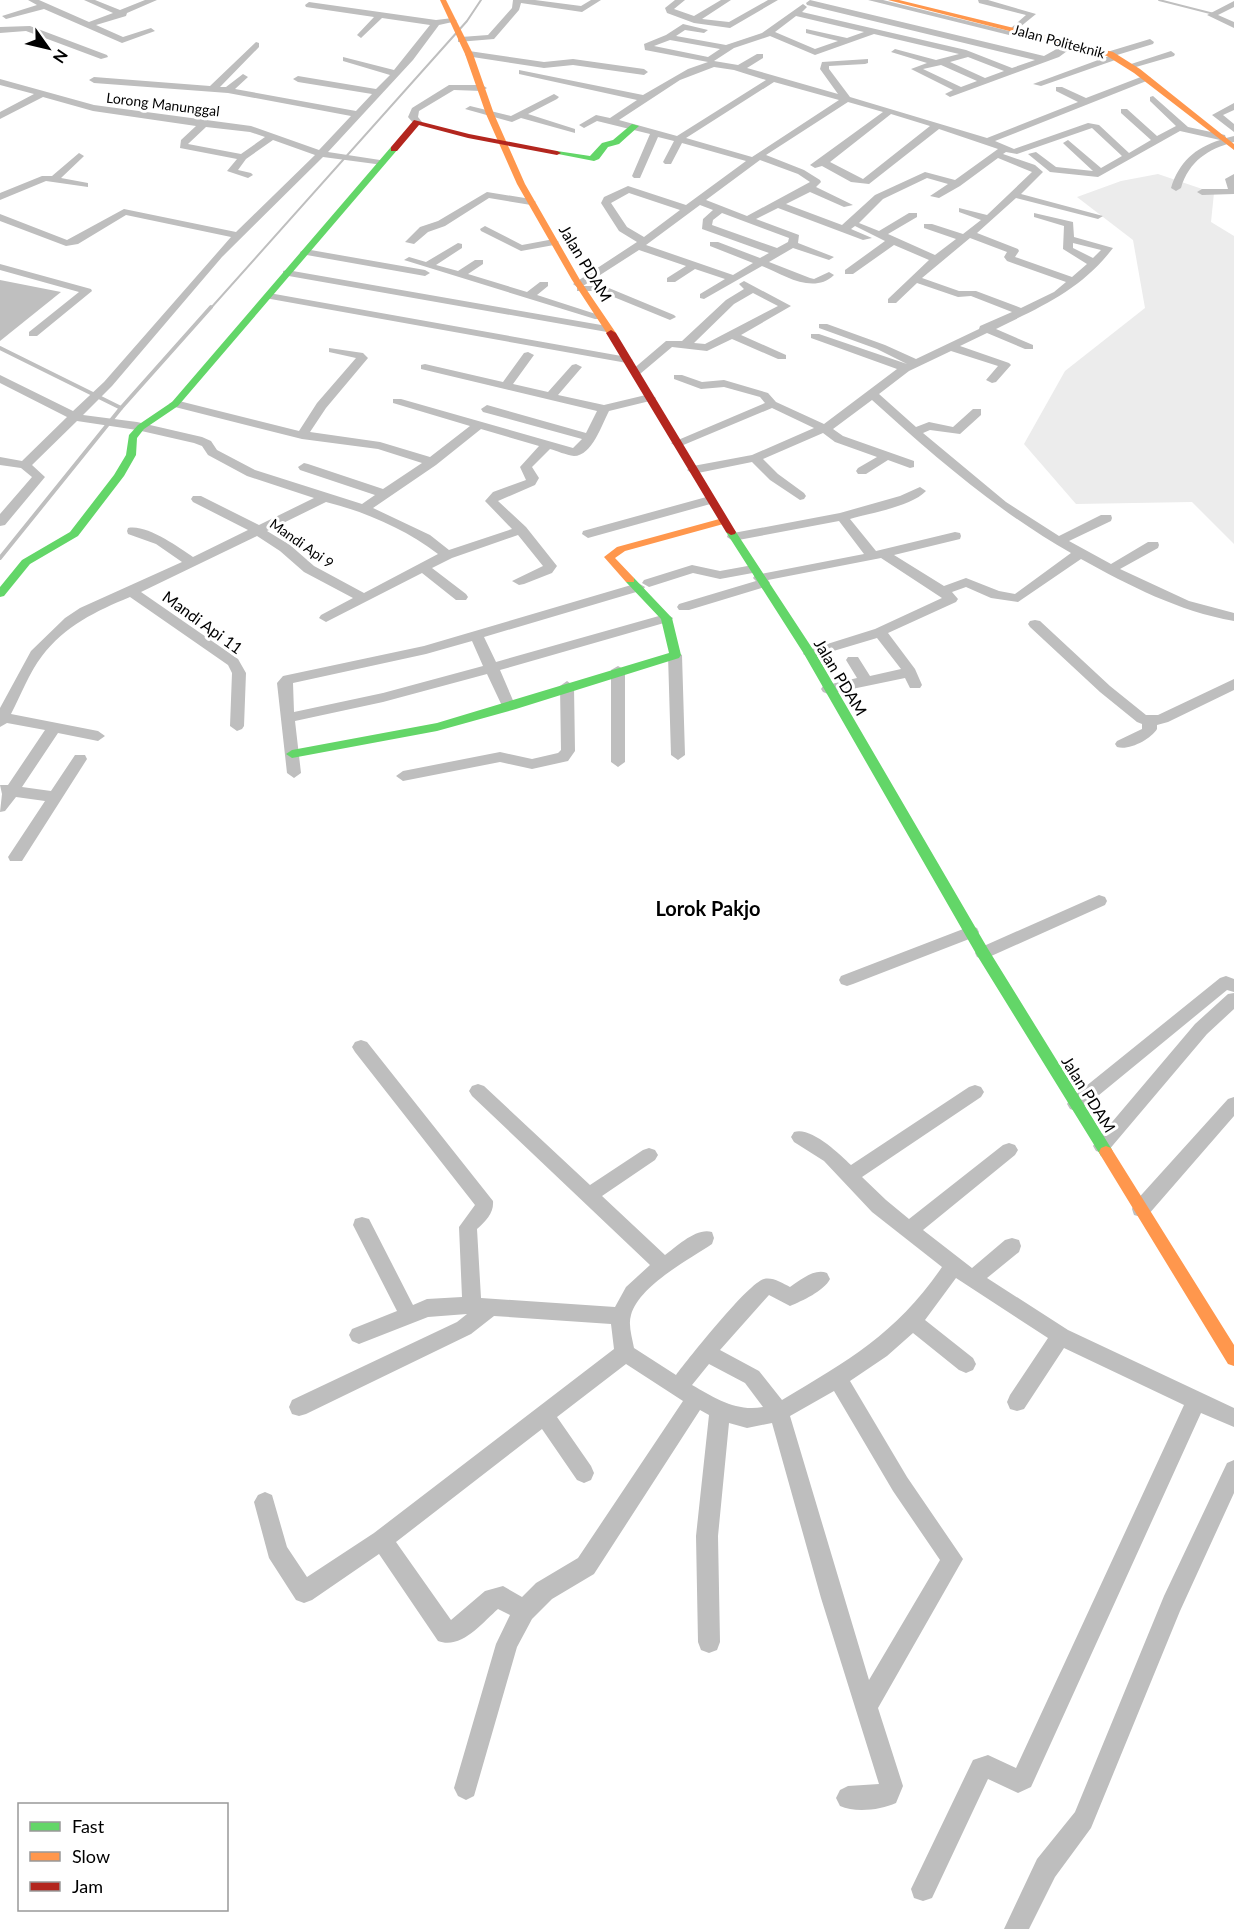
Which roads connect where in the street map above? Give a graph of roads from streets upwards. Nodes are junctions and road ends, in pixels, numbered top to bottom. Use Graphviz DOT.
graph roads {
  1 [pos="32,0"];
  2 [pos="89,0"];
  3 [pos="153,0"];
  4 [pos="357,0"];
  5 [pos="443,0"];
  6 [pos="517,0"];
  7 [pos="597,0"];
  8 [pos="681,0"];
  9 [pos="727,0"];
  10 [pos="774,0"];
  11 [pos="872,0"];
  12 [pos="984,0"];
  13 [pos="812,1"];
  14 [pos="898,1"];
  15 [pos="311,3"];
  16 [pos="78,4"];
  17 [pos="1234,4"];
  18 [pos="44,6"];
  19 [pos="67,8"];
  20 [pos="922,9"];
  21 [pos="56,11"];
  22 [pos="301,12"];
  23 [pos="341,12"];
  24 [pos="119,13"];
  25 [pos="795,13"];
  26 [pos="381,14"];
  27 [pos="6,16"];
  28 [pos="134,18"];
  29 [pos="694,20"];
  30 [pos="825,20"];
  31 [pos="436,23"];
  32 [pos="899,23"];
  33 [pos="87,24"];
  34 [pos="987,24"];
  35 [pos="1234,25"];
  36 [pos="1015,28"];
  37 [pos="0,30"];
  38 [pos="151,31"];
  39 [pos="809,31"];
  40 [pos="874,31"];
  41 [pos="457,32"];
  42 [pos="769,32"];
  43 [pos="884,33"];
  44 [pos="42,34"];
  45 [pos="361,35"];
  46 [pos="669,38"];
  47 [pos="755,39"];
  48 [pos="849,41"];
  49 [pos="977,42"];
  50 [pos="1150,42"];
  51 [pos="792,43"];
  52 [pos="256,45"];
  53 [pos="1071,45"];
  54 [pos="727,48"];
  55 [pos="895,52"];
  56 [pos="966,53"];
  57 [pos="469,54"];
  58 [pos="1171,54"];
  59 [pos="760,56"];
  60 [pos="1112,56"];
  61 [pos="104,57"];
  62 [pos="346,59"];
  63 [pos="1044,59"];
  64 [pos="865,61"];
  65 [pos="937,62"];
  66 [pos="1129,66"];
  67 [pos="500,68"];
  68 [pos="738,69"];
  69 [pos="1011,71"];
  70 [pos="0,72"];
  71 [pos="644,72"];
  72 [pos="394,73"];
  73 [pos="243,77"];
  74 [pos="1146,78"];
  75 [pos="298,79"];
  76 [pos="773,79"];
  77 [pos="0,80"];
  78 [pos="94,80"];
  79 [pos="985,81"];
  80 [pos="1038,84"];
  81 [pos="482,88"];
  82 [pos="212,89"];
  83 [pos="1059,89"];
  84 [pos="228,90"];
  85 [pos="961,90"];
  86 [pos="377,92"];
  87 [pos="40,94"];
  88 [pos="950,94"];
  89 [pos="554,97"];
  90 [pos="647,99"];
  91 [pos="847,99"];
  92 [pos="1153,99"];
  93 [pos="1084,101"];
  94 [pos="1234,106"];
  95 [pos="470,109"];
  96 [pos="890,111"];
  97 [pos="1124,111"];
  98 [pos="357,114"];
  99 [pos="490,114"];
  100 [pos="521,115"];
  101 [pos="0,116"];
  102 [pos="612,121"];
  103 [pos="417,122"];
  104 [pos="204,123"];
  105 [pos="584,125"];
  106 [pos="938,125"];
  107 [pos="635,126"];
  108 [pos="1183,128"];
  109 [pos="572,131"];
  110 [pos="657,132"];
  111 [pos="273,136"];
  112 [pos="680,138"];
  113 [pos="1230,139"];
  114 [pos="1156,140"];
  115 [pos="987,141"];
  116 [pos="502,142"];
  117 [pos="1068,142"];
  118 [pos="1001,151"];
  119 [pos="1030,151"];
  120 [pos="321,154"];
  121 [pos="79,156"];
  122 [pos="243,157"];
  123 [pos="1128,157"];
  124 [pos="756,158"];
  125 [pos="668,162"];
  126 [pos="823,162"];
  127 [pos="380,163"];
  128 [pos="801,172"];
  129 [pos="1101,173"];
  130 [pos="248,175"];
  131 [pos="637,177"];
  132 [pos="1234,177"];
  133 [pos="54,179"];
  134 [pos="0,182"];
  135 [pos="956,184"];
  136 [pos="84,185"];
  137 [pos="25,186"];
  138 [pos="810,188"];
  139 [pos="1176,188"];
  140 [pos="1202,192"];
  141 [pos="1015,195"];
  142 [pos="935,196"];
  143 [pos="0,197"];
  144 [pos="698,201"];
  145 [pos="531,202"];
  146 [pos="776,204"];
  147 [pos="1051,204"];
  148 [pos="848,205"];
  149 [pos="687,209"];
  150 [pos="721,209"];
  151 [pos="963,210"];
  152 [pos="913,215"];
  153 [pos="1098,216"];
  154 [pos="0,217"];
  155 [pos="748,219"];
  156 [pos="989,219"];
  157 [pos="854,223"];
  158 [pos="928,226"];
  159 [pos="485,229"];
  160 [pos="843,229"];
  161 [pos="237,235"];
  162 [pos="879,235"];
  163 [pos="967,236"];
  164 [pos="867,238"];
  165 [pos="892,241"];
  166 [pos="410,242"];
  167 [pos="554,242"];
  168 [pos="640,244"];
  169 [pos="714,244"];
  170 [pos="792,244"];
  171 [pos="458,246"];
  172 [pos="305,252"];
  173 [pos="777,252"];
  174 [pos="1066,253"];
  175 [pos="830,257"];
  176 [pos="936,259"];
  177 [pos="410,260"];
  178 [pos="761,261"];
  179 [pos="479,262"];
  180 [pos="1094,263"];
  181 [pos="428,265"];
  182 [pos="694,265"];
  183 [pos="0,267"];
  184 [pos="849,272"];
  185 [pos="287,273"];
  186 [pos="460,275"];
  187 [pos="829,275"];
  188 [pos="440,276"];
  189 [pos="1078,277"];
  190 [pos="732,279"];
  191 [pos="915,279"];
  192 [pos="670,280"];
  193 [pos="544,284"];
  194 [pos="579,286"];
  195 [pos="269,296"];
  196 [pos="528,296"];
  197 [pos="704,296"];
  198 [pos="892,301"];
  199 [pos="424,310"];
  200 [pos="1021,312"];
  201 [pos="670,317"];
  202 [pos="603,323"];
  203 [pos="984,328"];
  204 [pos="819,331"];
  205 [pos="33,334"];
  206 [pos="732,335"];
  207 [pos="685,345"];
  208 [pos="949,346"];
  209 [pos="1029,346"];
  210 [pos="333,350"];
  211 [pos="528,355"];
  212 [pos="782,357"];
  213 [pos="627,360"];
  214 [pos="909,366"];
  215 [pos="425,367"];
  216 [pos="576,367"];
  217 [pos="636,372"];
  218 [pos="678,377"];
  219 [pos="0,378"];
  220 [pos="992,380"];
  221 [pos="507,385"];
  222 [pos="871,393"];
  223 [pos="551,396"];
  224 [pos="650,398"];
  225 [pos="397,401"];
  226 [pos="175,405"];
  227 [pos="772,405"];
  228 [pos="487,409"];
  229 [pos="604,409"];
  230 [pos="977,412"];
  231 [pos="82,414"];
  232 [pos="479,425"];
  233 [pos="139,426"];
  234 [pos="824,428"];
  235 [pos="915,432"];
  236 [pos="302,435"];
  237 [pos="588,437"];
  238 [pos="677,443"];
  239 [pos="548,445"];
  240 [pos="887,456"];
  241 [pos="755,458"];
  242 [pos="0,461"];
  243 [pos="432,462"];
  244 [pos="910,464"];
  245 [pos="25,465"];
  246 [pos="304,467"];
  247 [pos="693,470"];
  248 [pos="862,471"];
  249 [pos="920,491"];
  250 [pos="386,494"];
  251 [pos="800,496"];
  252 [pos="325,498"];
  253 [pos="197,499"];
  254 [pos="710,500"];
  255 [pos="364,508"];
  256 [pos="842,517"];
  257 [pos="1106,518"];
  258 [pos="723,521"];
  259 [pos="0,522"];
  260 [pos="256,529"];
  261 [pos="521,530"];
  262 [pos="133,531"];
  263 [pos="588,534"];
  264 [pos="954,536"];
  265 [pos="733,537"];
  266 [pos="1059,541"];
  267 [pos="1153,545"];
  268 [pos="1108,553"];
  269 [pos="447,555"];
  270 [pos="878,555"];
  271 [pos="1086,556"];
  272 [pos="191,562"];
  273 [pos="423,567"];
  274 [pos="1110,570"];
  275 [pos="759,577"];
  276 [pos="519,581"];
  277 [pos="643,585"];
  278 [pos="943,591"];
  279 [pos="130,592"];
  280 [pos="0,594"];
  281 [pos="461,597"];
  282 [pos="363,598"];
  283 [pos="684,607"];
  284 [pos="1234,617"];
  285 [pos="326,618"];
  286 [pos="666,618"];
  287 [pos="1035,624"];
  288 [pos="880,632"];
  289 [pos="477,636"];
  290 [pos="810,654"];
  291 [pos="675,655"];
  292 [pos="853,660"];
  293 [pos="492,668"];
  294 [pos="618,670"];
  295 [pos="866,681"];
  296 [pos="1234,684"];
  297 [pos="567,686"];
  298 [pos="828,689"];
  299 [pos="508,705"];
  300 [pos="288,718"];
  301 [pos="2,720"];
  302 [pos="1149,721"];
  303 [pos="237,726"];
  304 [pos="51,733"];
  305 [pos="98,736"];
  306 [pos="1122,744"];
  307 [pos="292,754"];
  308 [pos="678,755"];
  309 [pos="80,759"];
  310 [pos="618,762"];
  311 [pos="294,773"];
  312 [pos="403,776"];
  313 [pos="6,789"];
  314 [pos="56,797"];
  315 [pos="0,807"];
  316 [pos="16,857"];
  317 [pos="1100,901"];
  318 [pos="971,932"];
  319 [pos="983,953"];
  320 [pos="847,981"];
  321 [pos="1234,986"];
  322 [pos="1234,999"];
  323 [pos="361,1047"];
  324 [pos="478,1091"];
  325 [pos="975,1092"];
  326 [pos="1076,1104"];
  327 [pos="1234,1104"];
  328 [pos="801,1137"];
  329 [pos="1102,1146"];
  330 [pos="1009,1150"];
  331 [pos="649,1155"];
  332 [pos="850,1175"];
  333 [pos="590,1195"];
  334 [pos="1141,1209"];
  335 [pos="362,1225"];
  336 [pos="910,1229"];
  337 [pos="705,1238"];
  338 [pos="1012,1246"];
  339 [pos="954,1265"];
  340 [pos="665,1267"];
  341 [pos="820,1279"];
  342 [pos="972,1279"];
  343 [pos="481,1307"];
  344 [pos="408,1316"];
  345 [pos="621,1316"];
  346 [pos="912,1321"];
  347 [pos="359,1335"];
  348 [pos="1061,1336"];
  349 [pos="706,1352"];
  350 [pos="625,1353"];
  351 [pos="1234,1359"];
  352 [pos="966,1364"];
  353 [pos="837,1377"];
  354 [pos="678,1387"];
  355 [pos="698,1397"];
  356 [pos="1196,1401"];
  357 [pos="1017,1402"];
  358 [pos="298,1407"];
  359 [pos="720,1409"];
  360 [pos="779,1412"];
  361 [pos="544,1415"];
  362 [pos="1234,1418"];
  363 [pos="1234,1470"];
  364 [pos="584,1473"];
  365 [pos="265,1502"];
  366 [pos="382,1540"];
  367 [pos="524,1611"];
  368 [pos="709,1642"];
  369 [pos="866,1707"];
  370 [pos="466,1788"];
  371 [pos="848,1798"];
  372 [pos="923,1889"];
  373 [pos="1016,1929"];
  1 -- 18 [label="street"];
  2 -- 16 [label="street"];
  2 -- 24 [label="street"];
  3 -- 24 [label="street"];
  4 -- 23 [label="street"];
  5 -- 41 [label="street, Jalan PDAM"];
  6 -- 7 [label="street"];
  6 -- 41 [label="street"];
  8 -- 29 [label="street"];
  9 -- 29 [label="street"];
  10 -- 29 [label="street"];
  11 -- 20 [label="street"];
  12 -- 36 [label="street"];
  13 -- 25 [label="street"];
  13 -- 32 [label="street"];
  14 -- 20 [label="street, Jalan Politeknik"];
  15 -- 22 [label="street"];
  15 -- 23 [label="street"];
  17 -- 35 [label="street"];
  18 -- 21 [label="street"];
  18 -- 27 [label="street"];
  19 -- 21 [label="street"];
  20 -- 32 [label="street"];
  20 -- 34 [label="street, Jalan Politeknik"];
  21 -- 33 [label="street"];
  23 -- 26 [label="street"];
  24 -- 28 [label="street"];
  24 -- 33 [label="street"];
  25 -- 30 [label="street"];
  25 -- 42 [label="street"];
  26 -- 31 [label="street"];
  26 -- 45 [label="street"];
  30 -- 39 [label="street"];
  30 -- 40 [label="street"];
  31 -- 41 [label="street"];
  31 -- 72 [label="street"];
  32 -- 43 [label="street"];
  32 -- 49 [label="street"];
  33 -- 38 [label="street"];
  33 -- 44 [label="street"];
  34 -- 36 [label="street, Jalan Politeknik"];
  34 -- 53 [label="street"];
  36 -- 53 [label="street, Jalan Politeknik"];
  37 -- 44 [label="street"];
  39 -- 48 [label="street"];
  39 -- 51 [label="street"];
  40 -- 43 [label="street"];
  40 -- 48 [label="street"];
  41 -- 57 [label="street, Jalan PDAM"];
  42 -- 47 [label="street"];
  42 -- 51 [label="street"];
  43 -- 56 [label="street"];
  44 -- 61 [label="street"];
  46 -- 47 [label="street"];
  46 -- 54 [label="street"];
  46 -- 54 [label="street"];
  47 -- 54 [label="street"];
  48 -- 51 [label="street"];
  49 -- 56 [label="street"];
  49 -- 63 [label="street"];
  50 -- 60 [label="street"];
  52 -- 82 [label="street"];
  53 -- 60 [label="street, Jalan Politeknik"];
  53 -- 63 [label="street"];
  55 -- 65 [label="street"];
  56 -- 65 [label="street"];
  56 -- 69 [label="street"];
  57 -- 71 [label="street"];
  57 -- 81 [label="street, Jalan PDAM"];
  58 -- 66 [label="street"];
  59 -- 68 [label="street"];
  60 -- 66 [label="street, Jalan Politeknik"];
  60 -- 80 [label="street"];
  62 -- 72 [label="street"];
  63 -- 69 [label="street"];
  64 -- 91 [label="street"];
  65 -- 79 [label="street"];
  65 -- 85 [label="street"];
  66 -- 74 [label="street, Jalan Politeknik"];
  67 -- 90 [label="street"];
  68 -- 76 [label="street"];
  68 -- 90 [label="street"];
  69 -- 79 [label="street"];
  70 -- 77 [label="street, Lorong Manunggal"];
  72 -- 86 [label="street"];
  73 -- 84 [label="street"];
  74 -- 93 [label="street"];
  74 -- 113 [label="street, Jalan Politeknik"];
  75 -- 86 [label="street"];
  76 -- 91 [label="street"];
  76 -- 112 [label="street"];
  77 -- 87 [label="street, Lorong Manunggal"];
  78 -- 82 [label="street"];
  79 -- 85 [label="street"];
  81 -- 99 [label="street, Jalan PDAM"];
  81 -- 103 [label="street"];
  82 -- 84 [label="street"];
  83 -- 93 [label="street"];
  84 -- 98 [label="street"];
  85 -- 88 [label="street"];
  86 -- 98 [label="street"];
  87 -- 101 [label="street"];
  87 -- 104 [label="street, Lorong Manunggal"];
  89 -- 100 [label="street"];
  90 -- 102 [label="street"];
  91 -- 96 [label="street"];
  91 -- 124 [label="street"];
  92 -- 108 [label="street"];
  93 -- 115 [label="street"];
  94 -- 113 [label="street"];
  95 -- 99 [label="street"];
  96 -- 106 [label="street"];
  96 -- 126 [label="street"];
  97 -- 114 [label="street"];
  98 -- 120 [label="street"];
  99 -- 100 [label="street"];
  99 -- 116 [label="street, Jalan PDAM"];
  100 -- 109 [label="street"];
  102 -- 105 [label="street"];
  102 -- 107 [label="street"];
  103 -- 116 [label="street"];
  103 -- 127 [label="street"];
  104 -- 111 [label="street, Lorong Manunggal"];
  104 -- 122 [label="street"];
  106 -- 115 [label="street"];
  106 -- 126 [label="street"];
  107 -- 110 [label="street"];
  107 -- 116 [label="street"];
  108 -- 113 [label="street"];
  108 -- 114 [label="street"];
  110 -- 112 [label="street"];
  110 -- 131 [label="street"];
  111 -- 120 [label="street, Lorong Manunggal"];
  111 -- 122 [label="street"];
  112 -- 124 [label="street"];
  112 -- 125 [label="street"];
  113 -- 139 [label="street"];
  114 -- 123 [label="street"];
  115 -- 118 [label="street"];
  116 -- 145 [label="street, Jalan PDAM"];
  117 -- 129 [label="street"];
  118 -- 123 [label="street"];
  118 -- 135 [label="street"];
  118 -- 141 [label="street"];
  119 -- 129 [label="street"];
  120 -- 127 [label="street, Lorong Manunggal"];
  120 -- 161 [label="street"];
  121 -- 133 [label="street"];
  122 -- 130 [label="street"];
  123 -- 129 [label="street"];
  124 -- 128 [label="street"];
  124 -- 144 [label="street"];
  126 -- 128 [label="street"];
  127 -- 172 [label="street"];
  128 -- 138 [label="street"];
  132 -- 140 [label="street"];
  133 -- 136 [label="street"];
  133 -- 137 [label="street"];
  134 -- 137 [label="street"];
  135 -- 142 [label="street"];
  135 -- 157 [label="street"];
  137 -- 143 [label="street"];
  138 -- 146 [label="street"];
  138 -- 148 [label="street"];
  141 -- 147 [label="street"];
  141 -- 156 [label="street"];
  144 -- 149 [label="street"];
  144 -- 150 [label="street"];
  145 -- 166 [label="street"];
  145 -- 167 [label="street, Jalan PDAM"];
  146 -- 155 [label="street"];
  146 -- 160 [label="street"];
  147 -- 153 [label="street"];
  147 -- 174 [label="street"];
  149 -- 168 [label="street"];
  149 -- 168 [label="street"];
  150 -- 155 [label="street"];
  150 -- 173 [label="street"];
  151 -- 156 [label="street"];
  152 -- 162 [label="street"];
  154 -- 161 [label="street"];
  155 -- 170 [label="street"];
  156 -- 163 [label="street"];
  157 -- 160 [label="street"];
  157 -- 162 [label="street"];
  158 -- 163 [label="street"];
  159 -- 167 [label="street"];
  160 -- 164 [label="street"];
  161 -- 231 [label="street"];
  162 -- 165 [label="street"];
  163 -- 176 [label="street"];
  163 -- 189 [label="street"];
  165 -- 176 [label="street"];
  165 -- 184 [label="street"];
  167 -- 194 [label="street, Jalan PDAM"];
  168 -- 182 [label="street"];
  168 -- 194 [label="street"];
  169 -- 178 [label="street"];
  170 -- 173 [label="street"];
  170 -- 175 [label="street"];
  171 -- 181 [label="street"];
  172 -- 185 [label="street"];
  172 -- 188 [label="street"];
  173 -- 178 [label="street"];
  174 -- 180 [label="street"];
  174 -- 180 [label="street"];
  174 -- 189 [label="street"];
  176 -- 191 [label="street"];
  177 -- 181 [label="street"];
  178 -- 187 [label="street"];
  178 -- 190 [label="street"];
  179 -- 186 [label="street"];
  180 -- 189 [label="street"];
  181 -- 186 [label="street"];
  182 -- 190 [label="street"];
  182 -- 192 [label="street"];
  183 -- 205 [label="street"];
  185 -- 195 [label="street"];
  185 -- 199 [label="street"];
  186 -- 196 [label="street"];
  189 -- 200 [label="street"];
  190 -- 197 [label="street"];
  191 -- 198 [label="street"];
  191 -- 200 [label="street"];
  193 -- 196 [label="street"];
  194 -- 201 [label="street"];
  194 -- 202 [label="street, Jalan PDAM"];
  195 -- 199 [label="street"];
  195 -- 226 [label="street"];
  196 -- 202 [label="street"];
  199 -- 202 [label="street"];
  199 -- 213 [label="street"];
  200 -- 203 [label="street"];
  202 -- 213 [label="street, Jalan PDAM"];
  203 -- 208 [label="street"];
  203 -- 209 [label="street"];
  204 -- 214 [label="street"];
  206 -- 207 [label="street"];
  206 -- 207 [label="street"];
  206 -- 212 [label="street"];
  207 -- 217 [label="street"];
  208 -- 214 [label="street"];
  208 -- 220 [label="street"];
  210 -- 236 [label="street"];
  211 -- 221 [label="street"];
  213 -- 217 [label="street, Jalan PDAM"];
  214 -- 222 [label="street"];
  215 -- 221 [label="street"];
  216 -- 223 [label="street"];
  217 -- 224 [label="street, Jalan PDAM"];
  218 -- 227 [label="street"];
  219 -- 231 [label="street"];
  221 -- 223 [label="street"];
  222 -- 234 [label="street"];
  222 -- 235 [label="street"];
  223 -- 229 [label="street"];
  224 -- 229 [label="street"];
  224 -- 238 [label="street, Jalan PDAM"];
  225 -- 232 [label="street"];
  226 -- 233 [label="street"];
  226 -- 236 [label="street"];
  227 -- 234 [label="street"];
  227 -- 238 [label="street"];
  228 -- 237 [label="street"];
  229 -- 237 [label="street"];
  230 -- 235 [label="street"];
  231 -- 233 [label="street"];
  231 -- 245 [label="street"];
  232 -- 239 [label="street"];
  232 -- 243 [label="street"];
  233 -- 252 [label="street"];
  233 -- 280 [label="street"];
  234 -- 240 [label="street"];
  234 -- 241 [label="street"];
  235 -- 266 [label="street"];
  236 -- 243 [label="street"];
  237 -- 239 [label="street"];
  238 -- 247 [label="street, Jalan PDAM"];
  239 -- 261 [label="street"];
  240 -- 244 [label="street"];
  240 -- 248 [label="street"];
  241 -- 247 [label="street"];
  241 -- 251 [label="street"];
  242 -- 245 [label="street"];
  243 -- 250 [label="street"];
  245 -- 259 [label="street"];
  246 -- 250 [label="street"];
  247 -- 254 [label="street, Jalan PDAM"];
  249 -- 256 [label="street"];
  250 -- 255 [label="street"];
  252 -- 255 [label="street"];
  252 -- 260 [label="street"];
  253 -- 260 [label="street, Mandi Api 9"];
  254 -- 258 [label="street, Jalan PDAM"];
  254 -- 263 [label="street"];
  255 -- 269 [label="street"];
  256 -- 265 [label="street"];
  256 -- 270 [label="street"];
  257 -- 266 [label="street"];
  258 -- 265 [label="street, Jalan PDAM"];
  258 -- 277 [label="street"];
  260 -- 272 [label="street"];
  260 -- 282 [label="street, Mandi Api 9"];
  261 -- 269 [label="street"];
  261 -- 276 [label="street"];
  262 -- 272 [label="street"];
  264 -- 270 [label="street"];
  265 -- 275 [label="street, Jalan PDAM"];
  266 -- 271 [label="street"];
  267 -- 274 [label="street"];
  268 -- 271 [label="street"];
  269 -- 273 [label="street"];
  270 -- 275 [label="street"];
  270 -- 278 [label="street"];
  271 -- 274 [label="street"];
  271 -- 278 [label="street"];
  272 -- 279 [label="street"];
  273 -- 281 [label="street"];
  273 -- 282 [label="street"];
  274 -- 284 [label="street"];
  275 -- 277 [label="street"];
  275 -- 283 [label="street"];
  275 -- 290 [label="street, Jalan PDAM"];
  277 -- 286 [label="street"];
  277 -- 289 [label="street"];
  278 -- 288 [label="street"];
  279 -- 301 [label="street"];
  279 -- 303 [label="street, Mandi Api 11"];
  282 -- 285 [label="street"];
  286 -- 291 [label="street"];
  286 -- 293 [label="street"];
  287 -- 302 [label="street"];
  288 -- 290 [label="street"];
  288 -- 295 [label="street"];
  289 -- 293 [label="street"];
  289 -- 300 [label="street"];
  290 -- 298 [label="street, Jalan PDAM"];
  291 -- 294 [label="street"];
  291 -- 308 [label="street"];
  292 -- 295 [label="street"];
  293 -- 299 [label="street"];
  293 -- 300 [label="street"];
  294 -- 297 [label="street"];
  294 -- 310 [label="street"];
  295 -- 298 [label="street"];
  296 -- 302 [label="street"];
  297 -- 299 [label="street"];
  297 -- 312 [label="street"];
  298 -- 318 [label="street, Jalan PDAM"];
  299 -- 307 [label="street"];
  300 -- 307 [label="street"];
  301 -- 305 [label="street"];
  302 -- 306 [label="street"];
  304 -- 313 [label="street"];
  307 -- 311 [label="street"];
  309 -- 314 [label="street"];
  313 -- 314 [label="street"];
  313 -- 315 [label="street"];
  314 -- 316 [label="street"];
  317 -- 319 [label="street"];
  318 -- 319 [label="street, Jalan PDAM"];
  318 -- 320 [label="street"];
  319 -- 326 [label="street, Jalan PDAM"];
  321 -- 326 [label="street"];
  322 -- 329 [label="street"];
  323 -- 343 [label="street"];
  324 -- 333 [label="street"];
  325 -- 332 [label="street"];
  326 -- 329 [label="street, Jalan PDAM"];
  327 -- 334 [label="street"];
  328 -- 332 [label="street"];
  329 -- 334 [label="street, Jalan PDAM"];
  330 -- 336 [label="street"];
  331 -- 333 [label="street"];
  332 -- 336 [label="street"];
  333 -- 340 [label="street"];
  334 -- 351 [label="street, Jalan PDAM"];
  335 -- 344 [label="street"];
  336 -- 339 [label="street"];
  337 -- 340 [label="street"];
  338 -- 342 [label="street"];
  339 -- 342 [label="street"];
  339 -- 346 [label="street"];
  340 -- 345 [label="street"];
  341 -- 349 [label="street"];
  342 -- 348 [label="street"];
  343 -- 344 [label="street"];
  343 -- 345 [label="street"];
  343 -- 358 [label="street"];
  344 -- 347 [label="street"];
  345 -- 350 [label="street"];
  346 -- 352 [label="street"];
  346 -- 353 [label="street"];
  348 -- 356 [label="street"];
  348 -- 357 [label="street"];
  349 -- 354 [label="street"];
  349 -- 360 [label="street"];
  350 -- 354 [label="street"];
  350 -- 361 [label="street"];
  353 -- 360 [label="street"];
  353 -- 369 [label="street"];
  354 -- 355 [label="street"];
  355 -- 359 [label="street"];
  355 -- 367 [label="street"];
  356 -- 362 [label="street"];
  356 -- 372 [label="street"];
  359 -- 360 [label="street"];
  359 -- 368 [label="street"];
  360 -- 369 [label="street"];
  361 -- 364 [label="street"];
  361 -- 366 [label="street"];
  363 -- 373 [label="street"];
  365 -- 366 [label="street"];
  366 -- 367 [label="street"];
  367 -- 370 [label="street"];
  369 -- 371 [label="street"];
}
